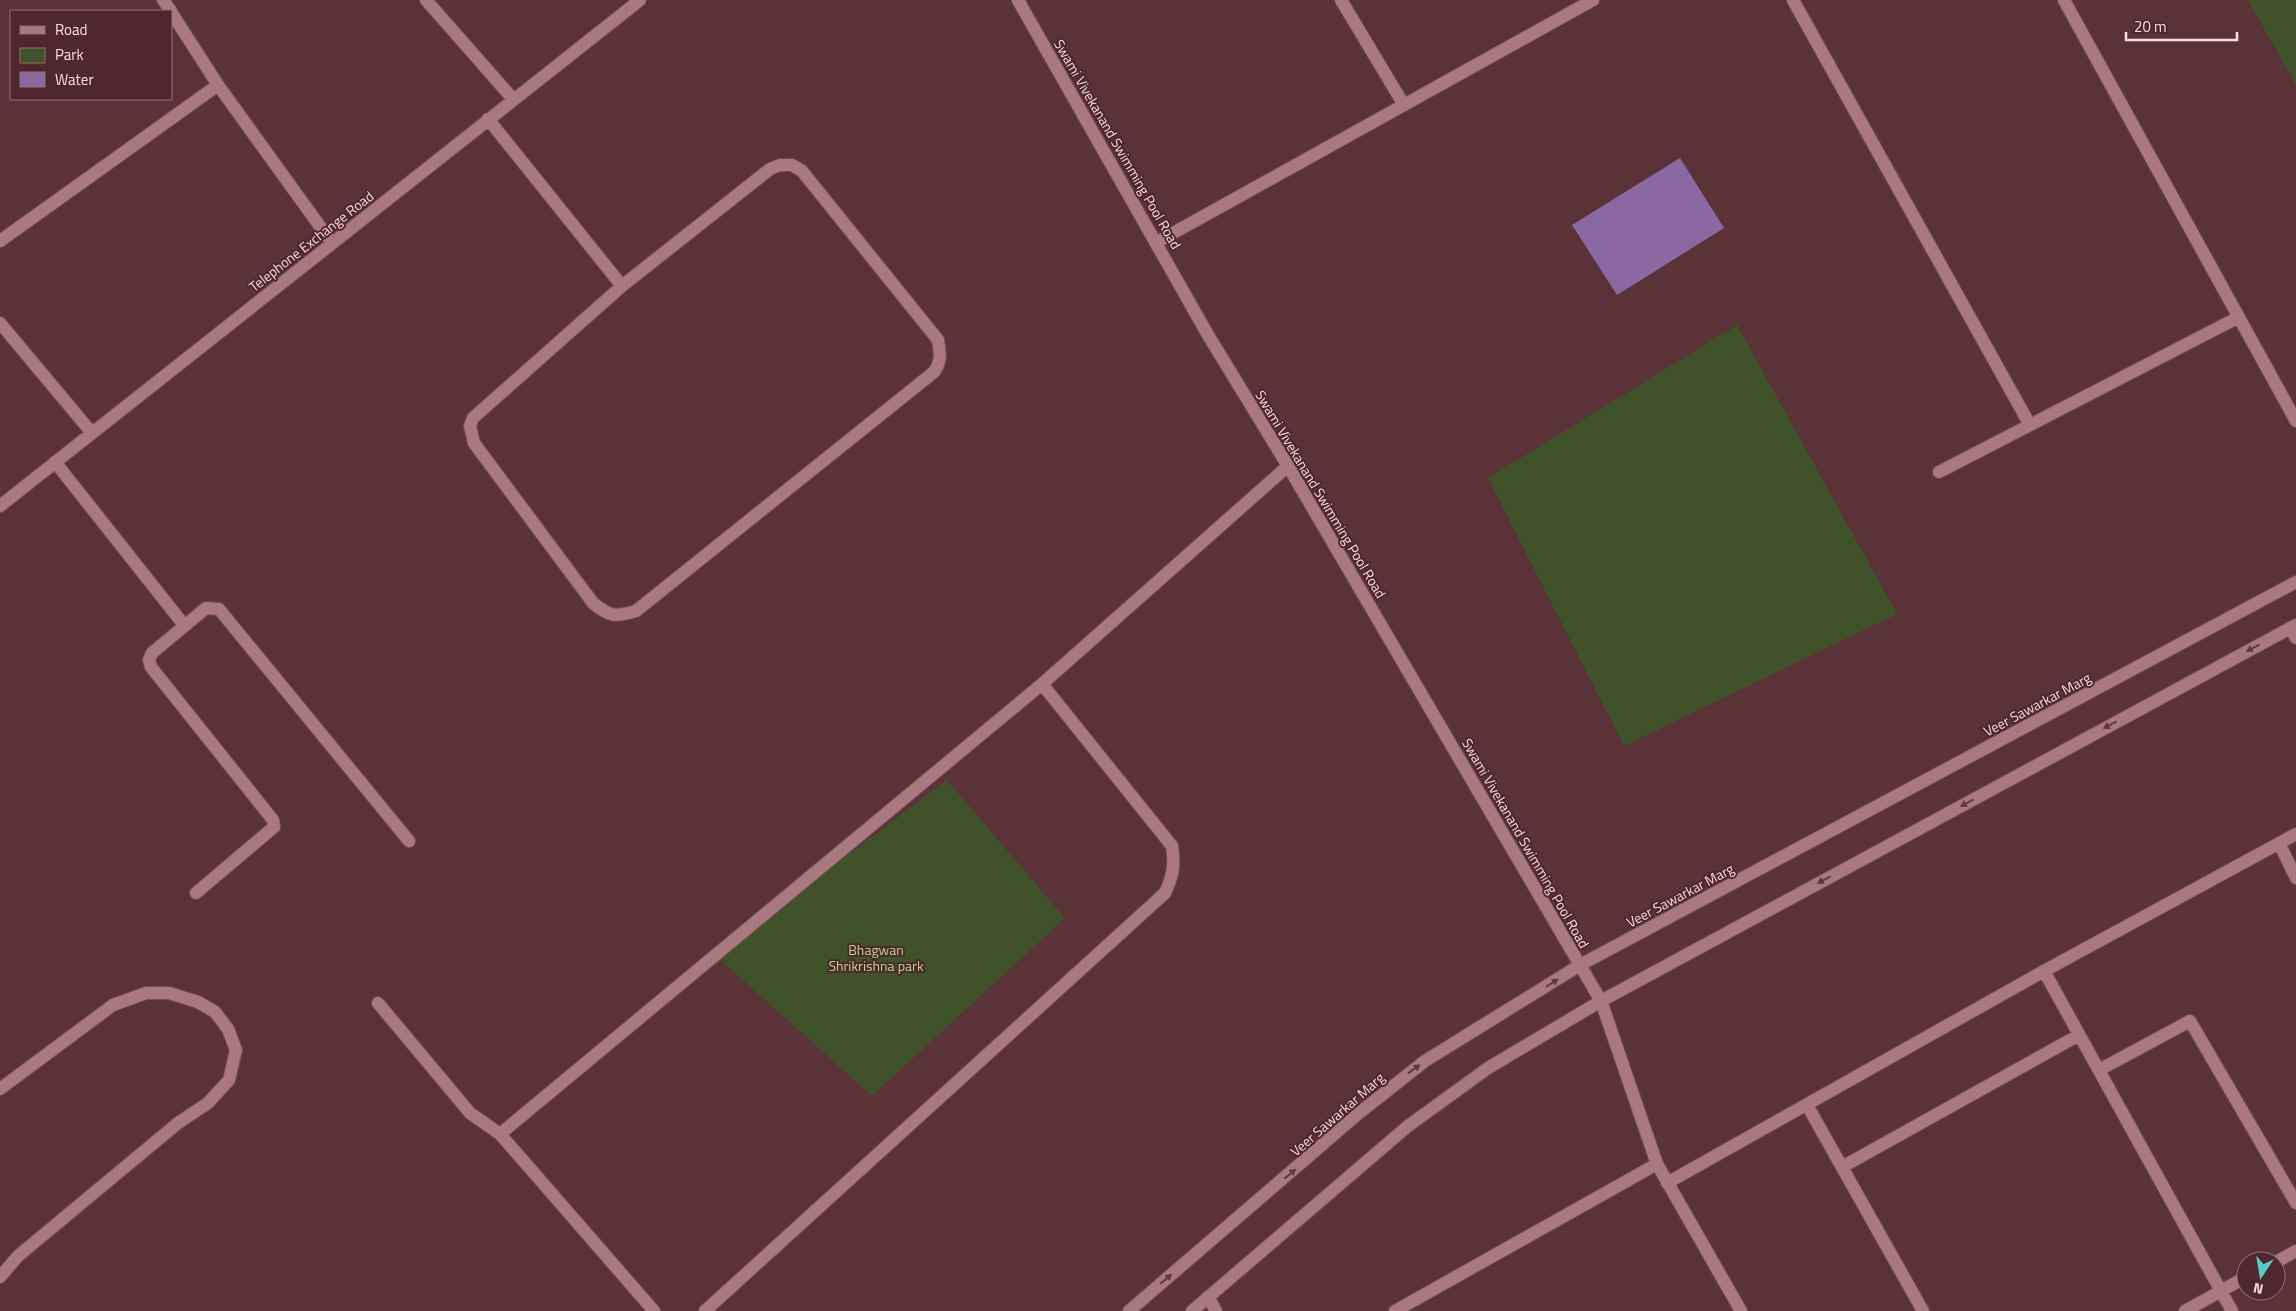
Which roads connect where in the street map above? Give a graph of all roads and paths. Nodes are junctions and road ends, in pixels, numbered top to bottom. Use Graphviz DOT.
graph roads {
  1 [pos="426,0"];
  2 [pos="640,0"];
  3 [pos="1018,0"];
  4 [pos="1341,0"];
  5 [pos="1593,0"];
  6 [pos="1793,0"];
  7 [pos="2064,0"];
  8 [pos="172,14"];
  9 [pos="218,85"];
  10 [pos="513,99"];
  11 [pos="1404,105"];
  12 [pos="488,119"];
  13 [pos="0,241"];
  14 [pos="1157,242"];
  15 [pos="332,243"];
  16 [pos="622,286"];
  17 [pos="2239,317"];
  18 [pos="0,323"];
  19 [pos="2296,421"];
  20 [pos="2030,425"];
  21 [pos="92,433"];
  22 [pos="55,462"];
  23 [pos="1288,466"];
  24 [pos="1939,472"];
  25 [pos="0,506"];
  26 [pos="2296,582"];
  27 [pos="184,625"];
  28 [pos="2294,630"];
  29 [pos="1042,684"];
  30 [pos="2296,834"];
  31 [pos="409,841"];
  32 [pos="2279,843"];
  33 [pos="2296,878"];
  34 [pos="196,893"];
  35 [pos="1580,966"];
  36 [pos="2044,972"];
  37 [pos="1601,1001"];
  38 [pos="378,1003"];
  39 [pos="2079,1035"];
  40 [pos="2099,1070"];
  41 [pos="0,1089"];
  42 [pos="1807,1105"];
  43 [pos="500,1134"];
  44 [pos="1656,1164"];
  45 [pos="1842,1167"];
  46 [pos="1667,1183"];
  47 [pos="2296,1203"];
  48 [pos="0,1277"];
  49 [pos="2236,1282"];
  50 [pos="2221,1290"];
  51 [pos="1208,1297"];
  52 [pos="654,1311"];
  53 [pos="705,1311"];
  54 [pos="1129,1311"];
  55 [pos="1192,1311"];
  56 [pos="1216,1311"];
  57 [pos="1395,1311"];
  58 [pos="1741,1311"];
  59 [pos="1923,1311"];
  60 [pos="2185,1311"];
  61 [pos="2232,1311"];
  1 -- 10 [label="street"];
  2 -- 10 [label="street, Telephone Exchange Road"];
  3 -- 14 [label="street, Swami Vivekanand Swimming Pool Road"];
  4 -- 11 [label="street"];
  5 -- 11 [label="street"];
  6 -- 20 [label="street"];
  7 -- 17 [label="street"];
  8 -- 9 [label="street"];
  9 -- 13 [label="street"];
  9 -- 15 [label="street"];
  10 -- 12 [label="street, Telephone Exchange Road"];
  11 -- 14 [label="street"];
  12 -- 15 [label="street, Telephone Exchange Road"];
  12 -- 16 [label="street"];
  14 -- 23 [label="street, Swami Vivekanand Swimming Pool Road"];
  15 -- 21 [label="street, Telephone Exchange Road"];
  16 -- 16 [label="street"];
  17 -- 19 [label="street"];
  17 -- 20 [label="street"];
  18 -- 21 [label="street"];
  20 -- 24 [label="street"];
  21 -- 22 [label="street, Telephone Exchange Road"];
  22 -- 25 [label="street, Telephone Exchange Road"];
  22 -- 27 [label="street"];
  23 -- 29 [label="street"];
  23 -- 35 [label="street, Swami Vivekanand Swimming Pool Road"];
  26 -- 35 [label="street, Veer Sawarkar Marg"];
  27 -- 31 [label="street"];
  27 -- 34 [label="street"];
  28 -- 37 [label="street, one-way"];
  29 -- 43 [label="street"];
  29 -- 53 [label="street"];
  30 -- 32 [label="street"];
  32 -- 33 [label="street"];
  32 -- 36 [label="street"];
  35 -- 37 [label="street, Swami Vivekanand Swimming Pool Road"];
  54 -- 35 [label="street, Veer Sawarkar Marg, one-way"];
  36 -- 39 [label="street"];
  36 -- 42 [label="street"];
  37 -- 44 [label="street, Swami Vivekanand Swimming Pool Road"];
  37 -- 51 [label="street"];
  38 -- 43 [label="street"];
  39 -- 40 [label="street"];
  39 -- 45 [label="street"];
  40 -- 47 [label="street"];
  40 -- 50 [label="street"];
  41 -- 48 [label="street"];
  42 -- 45 [label="street"];
  42 -- 46 [label="street"];
  43 -- 52 [label="street"];
  44 -- 46 [label="street, Swami Vivekanand Swimming Pool Road"];
  44 -- 57 [label="street"];
  45 -- 59 [label="street"];
  46 -- 58 [label="street, Swami Vivekanand Swimming Pool Road"];
  49 -- 50 [label="street"];
  50 -- 60 [label="street"];
  50 -- 61 [label="street"];
  51 -- 55 [label="street"];
  51 -- 56 [label="street"];
}
